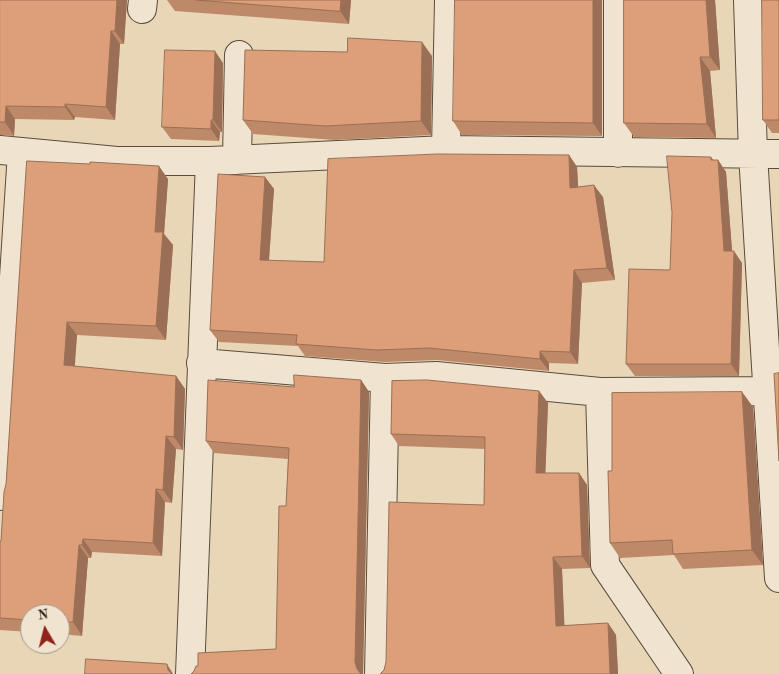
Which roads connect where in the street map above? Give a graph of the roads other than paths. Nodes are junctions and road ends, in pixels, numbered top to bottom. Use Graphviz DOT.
graph roads {
  1 [pos="449,0"];
  2 [pos="618,0"];
  3 [pos="748,0"];
  4 [pos="238,55"];
  5 [pos="446,150"];
  6 [pos="11,151"];
  7 [pos="618,153"];
  8 [pos="766,154"];
  9 [pos="238,160"];
  10 [pos="210,161"];
  11 [pos="201,364"];
  12 [pos="385,378"];
  13 [pos="768,391"];
  14 [pos="600,392"];
  15 [pos="0,496"];
  16 [pos="779,578"];
  17 [pos="190,674"];
  18 [pos="379,674"];
  19 [pos="679,674"];
  1 -- 5 [label="street"];
  2 -- 7 [label="street"];
  3 -- 8 [label="street"];
  4 -- 9 [label="street"];
  5 -- 7 [label="street"];
  5 -- 9 [label="street"];
  6 -- 10 [label="street"];
  6 -- 15 [label="street"];
  7 -- 8 [label="street"];
  8 -- 13 [label="street"];
  9 -- 10 [label="street"];
  10 -- 11 [label="street"];
  11 -- 12 [label="street"];
  11 -- 17 [label="street"];
  12 -- 14 [label="street"];
  12 -- 18 [label="street"];
  13 -- 14 [label="street"];
  13 -- 16 [label="street"];
  14 -- 19 [label="street"];
}
